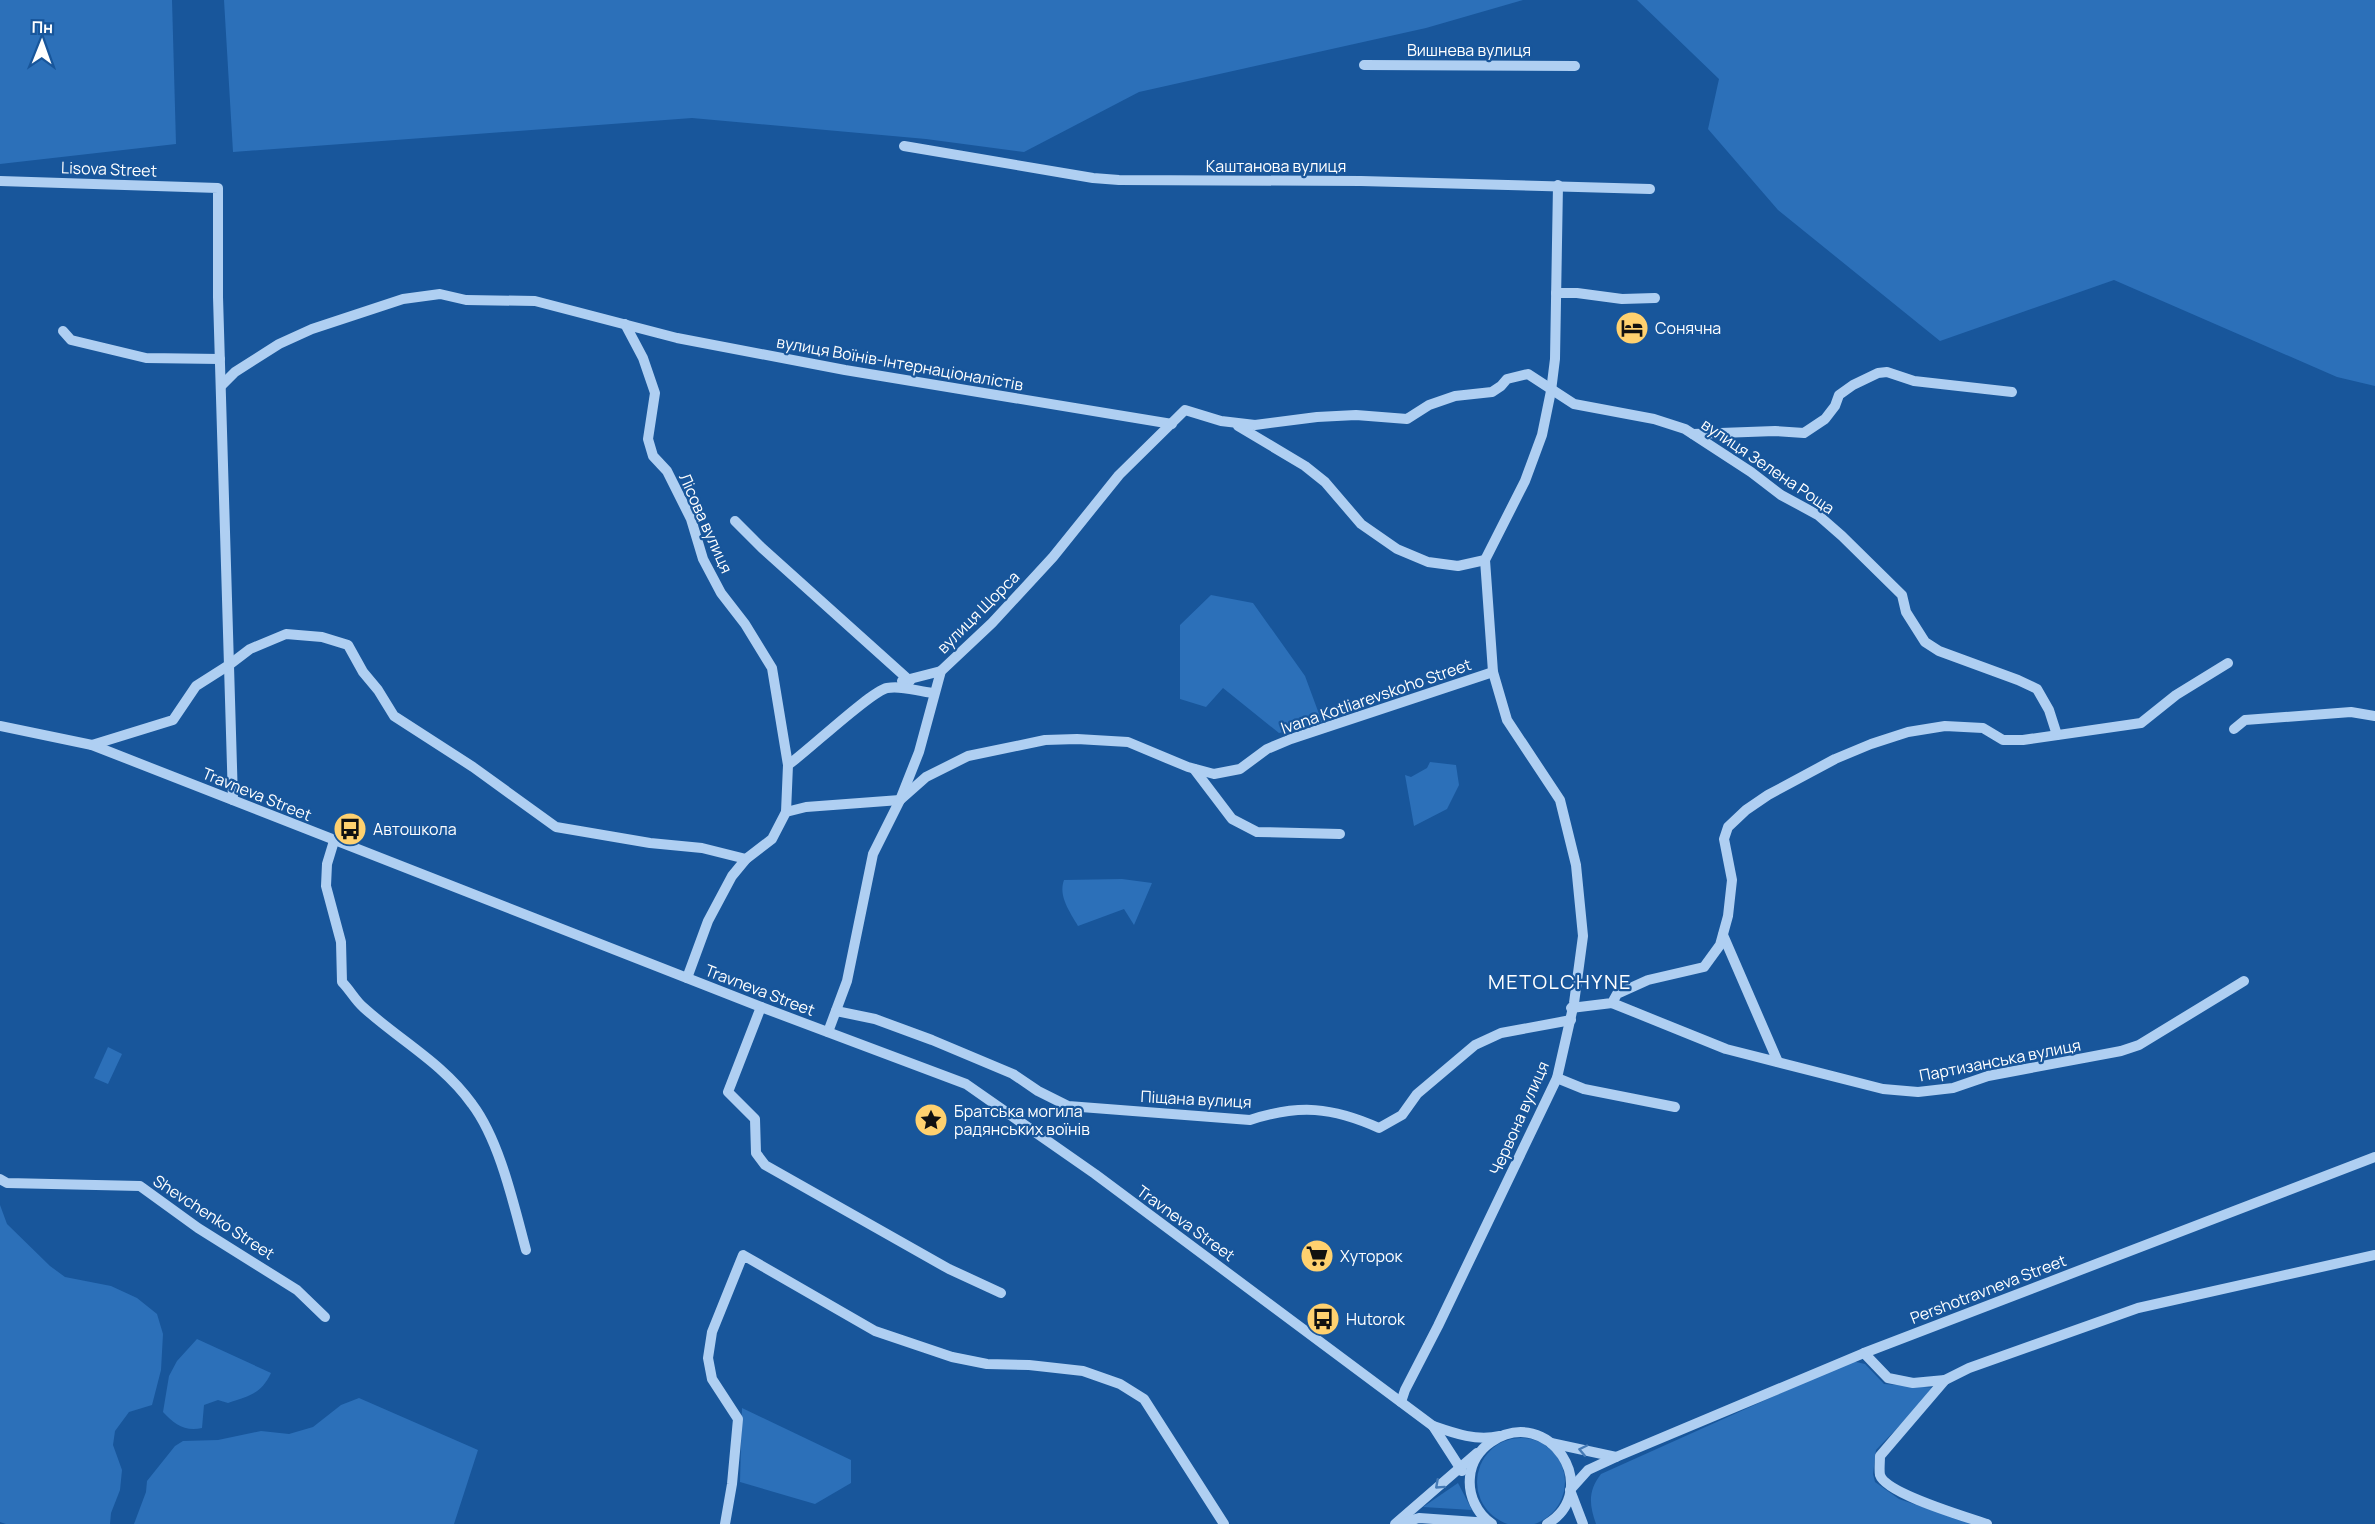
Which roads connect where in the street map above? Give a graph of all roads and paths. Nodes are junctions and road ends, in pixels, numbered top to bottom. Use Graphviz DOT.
graph roads {
  1 [pos="1364,65"];
  2 [pos="1575,66"];
  3 [pos="904,146"];
  4 [pos="0,181"];
  5 [pos="1558,185"];
  6 [pos="1650,189"];
  7 [pos="1556,293"];
  8 [pos="1655,298"];
  9 [pos="625,324"];
  10 [pos="63,331"];
  11 [pos="220,359"];
  12 [pos="222,385"];
  13 [pos="1551,392"];
  14 [pos="2012,392"];
  15 [pos="1234,423"];
  16 [pos="1172,424"];
  17 [pos="1692,434"];
  18 [pos="735,521"];
  19 [pos="1485,560"];
  20 [pos="2228,663"];
  21 [pos="229,665"];
  22 [pos="940,671"];
  23 [pos="1493,672"];
  24 [pos="910,681"];
  25 [pos="885,688"];
  26 [pos="933,693"];
  27 [pos="2375,716"];
  28 [pos="0,726"];
  29 [pos="2234,729"];
  30 [pos="2057,735"];
  31 [pos="92,745"];
  32 [pos="788,765"];
  33 [pos="1194,769"];
  34 [pos="233,800"];
  35 [pos="900,800"];
  36 [pos="786,812"];
  37 [pos="1340,834"];
  38 [pos="334,841"];
  39 [pos="746,859"];
  40 [pos="1723,935"];
  41 [pos="687,978"];
  42 [pos="2244,981"];
  43 [pos="1612,1003"];
  44 [pos="761,1007"];
  45 [pos="1571,1008"];
  46 [pos="836,1011"];
  47 [pos="1570,1020"];
  48 [pos="828,1032"];
  49 [pos="1778,1062"];
  50 [pos="1557,1078"];
  51 [pos="1675,1107"];
  52 [pos="2375,1157"];
  53 [pos="0,1179"];
  54 [pos="526,1250"];
  55 [pos="2375,1255"];
  56 [pos="1001,1293"];
  57 [pos="325,1317"];
  58 [pos="1864,1353"];
  59 [pos="1945,1380"];
  60 [pos="1401,1402"];
  61 [pos="1433,1426"];
  62 [pos="1500,1436"];
  63 [pos="1551,1443"];
  64 [pos="1484,1447"];
  65 [pos="1616,1456"];
  66 [pos="1459,1467"];
  67 [pos="1470,1487"];
  68 [pos="1570,1490"];
  69 [pos="1491,1523"];
  70 [pos="725,1524"];
  71 [pos="1224,1524"];
  72 [pos="1396,1524"];
  73 [pos="1547,1524"];
  74 [pos="1584,1524"];
  75 [pos="1987,1524"];
  1 -- 2 [label="street, Вишнева вулиця"];
  3 -- 5 [label="street, Каштанова вулиця"];
  4 -- 11 [label="street, Lisova Street"];
  5 -- 6 [label="street, Каштанова вулиця"];
  5 -- 7 [label="street"];
  7 -- 8 [label="street"];
  7 -- 13 [label="street"];
  9 -- 12 [label="street, вулиця Воїнів-Інтернаціоналістів"];
  9 -- 16 [label="street, вулиця Воїнів-Інтернаціоналістів"];
  9 -- 32 [label="street, Лісова вулиця"];
  10 -- 11 [label="street"];
  11 -- 12 [label="street"];
  12 -- 21 [label="street"];
  13 -- 15 [label="street, вулиця Щорса"];
  13 -- 17 [label="street, вулиця Зелена Роща"];
  13 -- 19 [label="street"];
  14 -- 17 [label="street"];
  15 -- 16 [label="street, вулиця Щорса"];
  15 -- 19 [label="street, вулиця Щорса"];
  16 -- 22 [label="street, вулиця Щорса"];
  17 -- 30 [label="street, вулиця Зелена Роща"];
  18 -- 24 [label="street"];
  19 -- 23 [label="street, Червона вулиця"];
  20 -- 30 [label="street"];
  21 -- 31 [label="street"];
  21 -- 34 [label="street"];
  21 -- 39 [label="street"];
  22 -- 24 [label="street"];
  22 -- 26 [label="street, вулиця Щорса"];
  23 -- 33 [label="street, Ivana Kotliarevskoho Street"];
  23 -- 45 [label="street, Червона вулиця"];
  24 -- 25 [label="street"];
  25 -- 26 [label="street"];
  25 -- 32 [label="street"];
  26 -- 35 [label="street, вулиця Щорса"];
  27 -- 29 [label="street"];
  28 -- 31 [label="street, Travneva Street"];
  30 -- 40 [label="street"];
  31 -- 34 [label="street, Travneva Street"];
  32 -- 36 [label="street, Лісова вулиця"];
  33 -- 35 [label="street, Ivana Kotliarevskoho Street"];
  33 -- 37 [label="street"];
  34 -- 38 [label="street, Travneva Street"];
  35 -- 36 [label="street"];
  35 -- 46 [label="street, вулиця Щорса"];
  36 -- 39 [label="street"];
  38 -- 41 [label="street, Travneva Street"];
  38 -- 54 [label="street"];
  39 -- 41 [label="street"];
  40 -- 43 [label="street"];
  40 -- 49 [label="street"];
  41 -- 44 [label="street, Travneva Street"];
  42 -- 49 [label="street, Партизанська вулиця"];
  43 -- 45 [label="street"];
  43 -- 49 [label="street, Партизанська вулиця"];
  44 -- 48 [label="street, Travneva Street"];
  44 -- 56 [label="street"];
  45 -- 47 [label="street, Червона вулиця"];
  46 -- 47 [label="street, Піщана вулиця"];
  46 -- 48 [label="street, вулиця Щорса"];
  47 -- 50 [label="street, Червона вулиця"];
  48 -- 60 [label="street, Travneva Street"];
  50 -- 51 [label="street"];
  50 -- 60 [label="street, Червона вулиця"];
  52 -- 58 [label="street, Pershotravneva Street"];
  53 -- 57 [label="street, Shevchenko Street"];
  55 -- 59 [label="street"];
  58 -- 59 [label="street"];
  58 -- 65 [label="street, Pershotravneva Street"];
  59 -- 75 [label="street"];
  60 -- 61 [label="street, Travneva Street"];
  61 -- 62 [label="street"];
  61 -- 66 [label="street"];
  62 -- 63 [label="street"];
  62 -- 64 [label="street"];
  65 -- 63 [label="street, one-way"];
  63 -- 68 [label="street"];
  64 -- 66 [label="street"];
  64 -- 67 [label="street"];
  65 -- 68 [label="street, Pershotravneva Street"];
  66 -- 67 [label="street"];
  66 -- 72 [label="street, one-way"];
  67 -- 69 [label="street"];
  68 -- 73 [label="street, Pershotravneva Street"];
  68 -- 74 [label="street"];
  69 -- 72 [label="street"];
  70 -- 71 [label="street"];
}
